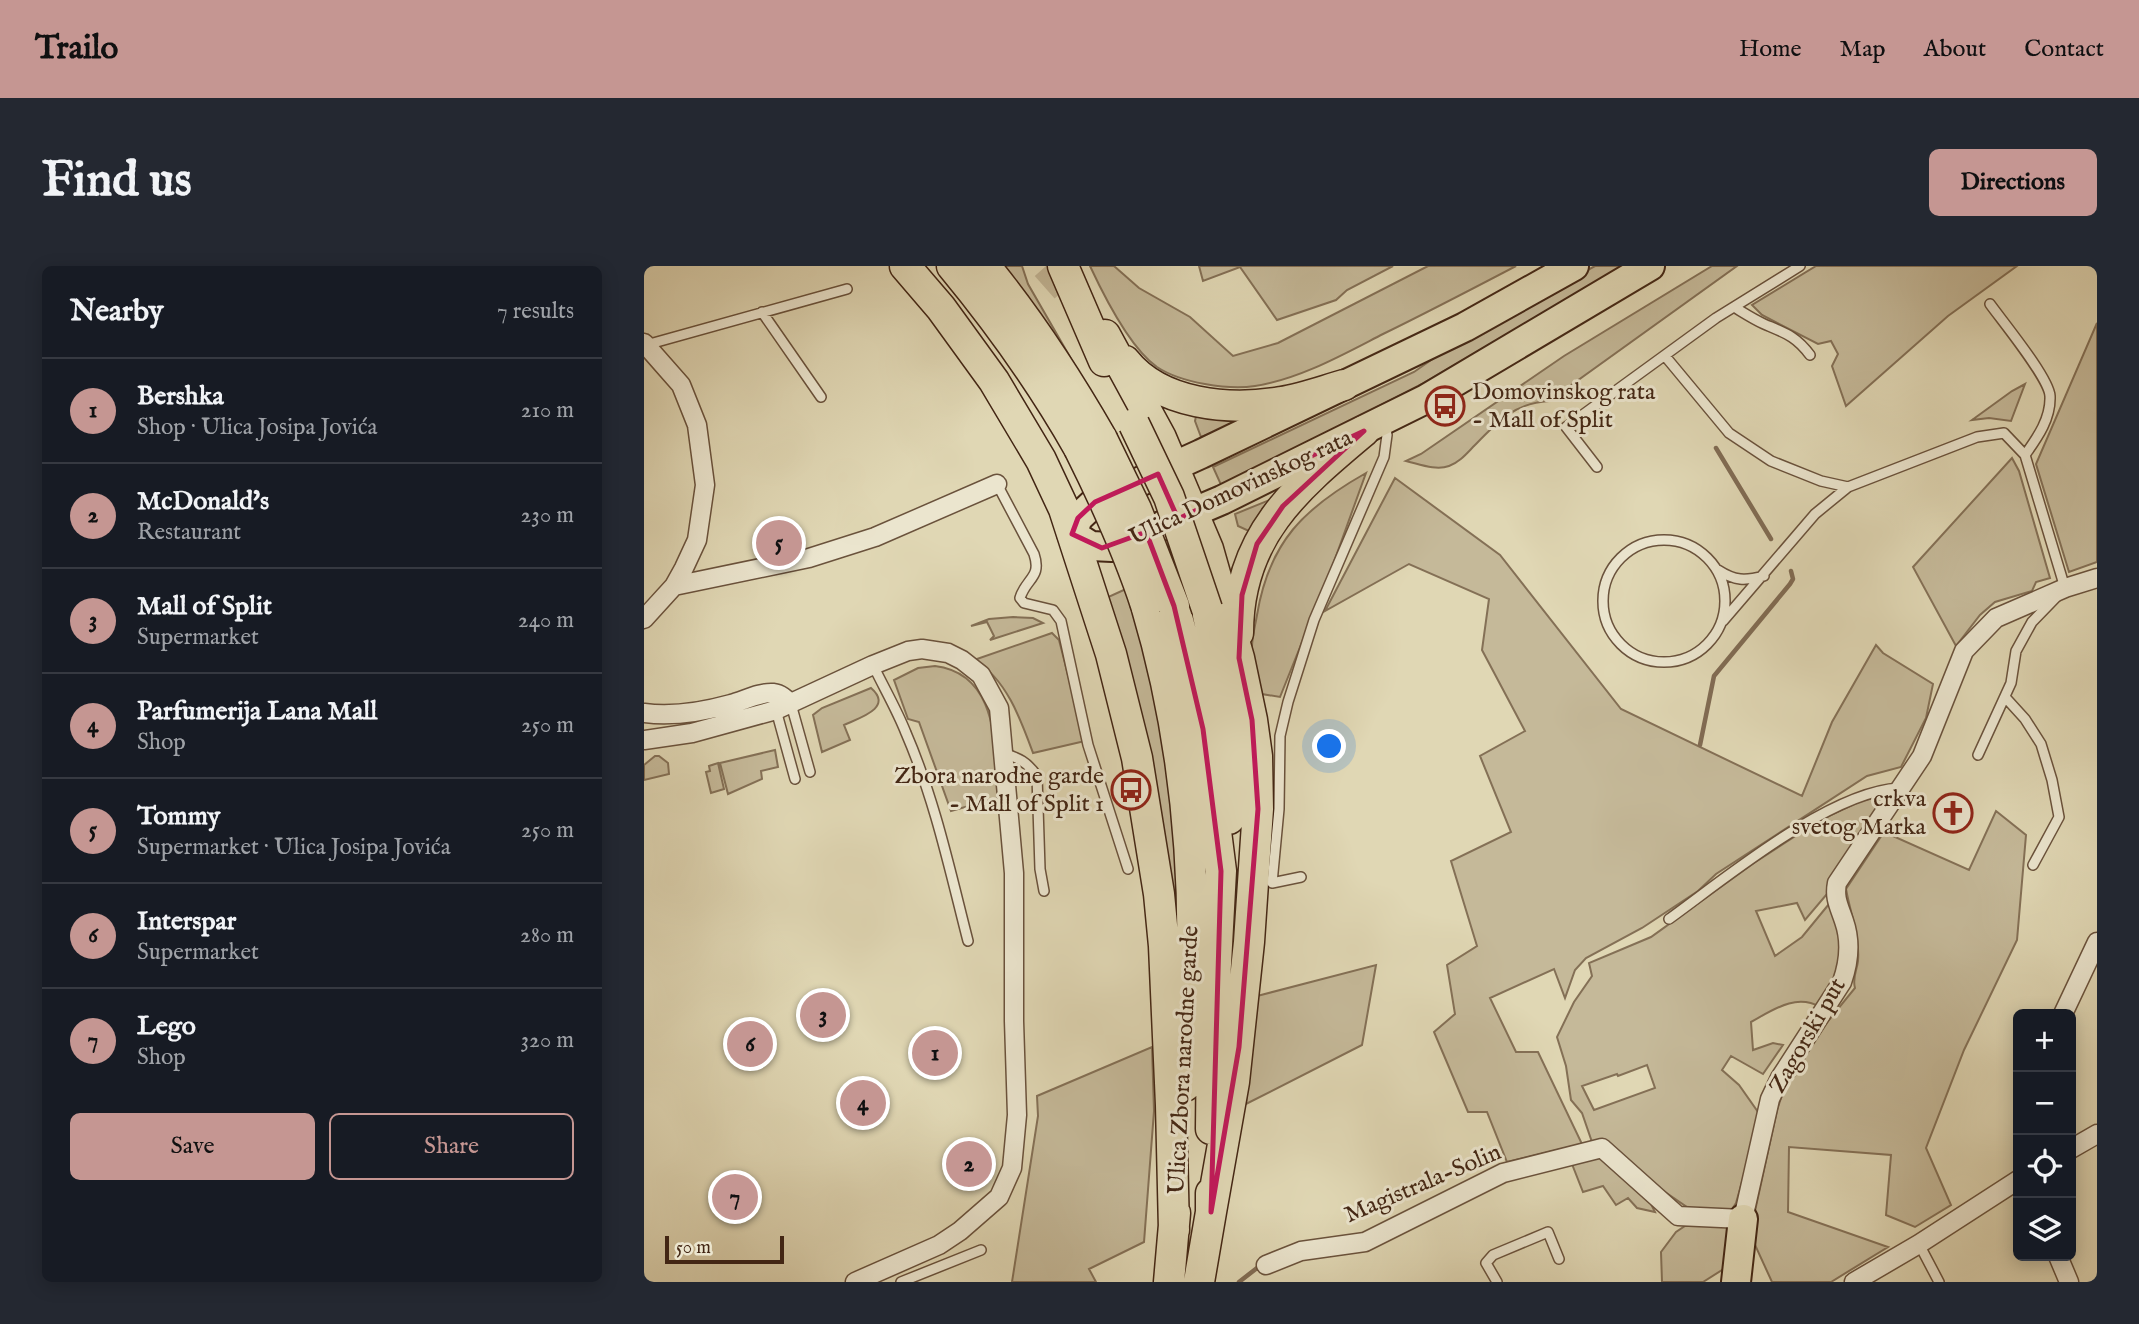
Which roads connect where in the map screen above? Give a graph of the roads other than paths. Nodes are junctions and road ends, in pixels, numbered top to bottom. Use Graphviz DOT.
graph roads {
  1 [pos="905,266"];
  2 [pos="952,266"];
  3 [pos="985,266"];
  4 [pos="1063,266"];
  5 [pos="1574,266"];
  6 [pos="1650,266"];
  7 [pos="1800,266"];
  8 [pos="847,289"];
  9 [pos="1990,304"];
  10 [pos="1734,307"];
  11 [pos="762,312"];
  12 [pos="645,344"];
  13 [pos="1810,355"];
  14 [pos="1665,356"];
  15 [pos="1344,385"];
  16 [pos="821,397"];
  17 [pos="1374,426"];
  18 [pos="1091,443"];
  19 [pos="2025,456"];
  20 [pos="1173,467"];
  21 [pos="1597,467"];
  22 [pos="997,484"];
  23 [pos="1848,487"];
  24 [pos="1193,513"];
  25 [pos="1072,534"];
  26 [pos="1717,569"];
  27 [pos="1764,576"];
  28 [pos="2097,578"];
  29 [pos="674,586"];
  30 [pos="2065,588"];
  31 [pos="1160,606"];
  32 [pos="646,614"];
  33 [pos="1721,623"];
  34 [pos="1239,658"];
  35 [pos="873,665"];
  36 [pos="2005,697"];
  37 [pos="783,707"];
  38 [pos="644,713"];
  39 [pos="644,740"];
  40 [pos="1003,753"];
  41 [pos="1978,755"];
  42 [pos="810,772"];
  43 [pos="795,779"];
  44 [pos="1902,788"];
  45 [pos="2033,865"];
  46 [pos="1128,869"];
  47 [pos="1221,871"];
  48 [pos="1301,877"];
  49 [pos="1044,891"];
  50 [pos="1669,919"];
  51 [pos="968,941"];
  52 [pos="2097,942"];
  53 [pos="2065,1009"];
  54 [pos="2097,1134"];
  55 [pos="2076,1146"];
  56 [pos="2013,1183"];
  57 [pos="1210,1212"];
  58 [pos="1743,1219"];
  59 [pos="1174,1230"];
  60 [pos="1919,1244"];
  61 [pos="981,1250"];
  62 [pos="1559,1259"];
  63 [pos="2060,1261"];
  64 [pos="1266,1265"];
  65 [pos="855,1282"];
  66 [pos="901,1282"];
  67 [pos="1168,1282"];
  68 [pos="1199,1282"];
  69 [pos="1497,1282"];
  70 [pos="1737,1282"];
  71 [pos="1854,1282"];
  72 [pos="1939,1282"];
  73 [pos="2069,1282"];
  1 -- 25 [label="highway"];
  2 -- 18 [label="highway, Ulica Zbora narodne garde"];
  3 -- 18 [label="highway, Ulica Zbora narodne garde"];
  4 -- 47 [label="highway, bridge"];
  5 -- 15 [label="main road, Ulica Domovinskog rata"];
  6 -- 17 [label="main road, Ulica Domovinskog rata"];
  7 -- 10 [label="lane"];
  8 -- 11 [label="lane"];
  9 -- 19 [label="lane"];
  10 -- 13 [label="lane"];
  10 -- 14 [label="lane"];
  11 -- 12 [label="lane"];
  11 -- 16 [label="lane"];
  12 -- 29 [label="street"];
  14 -- 21 [label="lane"];
  14 -- 23 [label="lane"];
  15 -- 20 [label="main road, Ulica Domovinskog rata"];
  15 -- 20 [label="highway"];
  17 -- 24 [label="main road, Ulica Domovinskog rata"];
  17 -- 34 [label="highway"];
  17 -- 48 [label="lane"];
  18 -- 31 [label="highway, Ulica Zbora narodne garde, bridge"];
  19 -- 23 [label="lane"];
  19 -- 30 [label="lane"];
  20 -- 24 [label="highway"];
  20 -- 25 [label="main road, Ulica Domovinskog rata"];
  22 -- 29 [label="street"];
  22 -- 46 [label="lane"];
  23 -- 27 [label="lane"];
  24 -- 25 [label="main road, Ulica Domovinskog rata"];
  24 -- 34 [label="highway"];
  25 -- 59 [label="highway"];
  26 -- 27 [label="lane"];
  26 -- 33 [label="lane"];
  26 -- 33 [label="lane"];
  27 -- 33 [label="lane"];
  28 -- 30 [label="street, Zagorski put"];
  29 -- 32 [label="street"];
  30 -- 36 [label="lane"];
  30 -- 44 [label="street, Zagorski put"];
  31 -- 47 [label="highway, Ulica Zbora narodne garde"];
  31 -- 59 [label="highway, Ulica Zbora narodne garde"];
  34 -- 57 [label="highway"];
  35 -- 37 [label="street"];
  35 -- 40 [label="street"];
  35 -- 51 [label="lane"];
  36 -- 41 [label="lane"];
  36 -- 45 [label="lane"];
  37 -- 38 [label="street"];
  37 -- 39 [label="street"];
  37 -- 42 [label="lane"];
  37 -- 43 [label="lane"];
  40 -- 49 [label="lane"];
  40 -- 65 [label="street"];
  44 -- 50 [label="lane"];
  44 -- 58 [label="street, Zagorski put"];
  47 -- 57 [label="highway, Ulica Zbora narodne garde"];
  52 -- 53 [label="street"];
  54 -- 55 [label="street"];
  56 -- 60 [label="street"];
  57 -- 68 [label="highway, Ulica Zbora narodne garde"];
  58 -- 64 [label="street, Magistrala-Solin"];
  58 -- 70 [label="main road, Zagorski put"];
  59 -- 67 [label="highway, Ulica Zbora narodne garde"];
  60 -- 71 [label="street"];
  60 -- 72 [label="lane"];
  61 -- 66 [label="lane"];
  62 -- 69 [label="lane"];
  63 -- 73 [label="street"];
}
